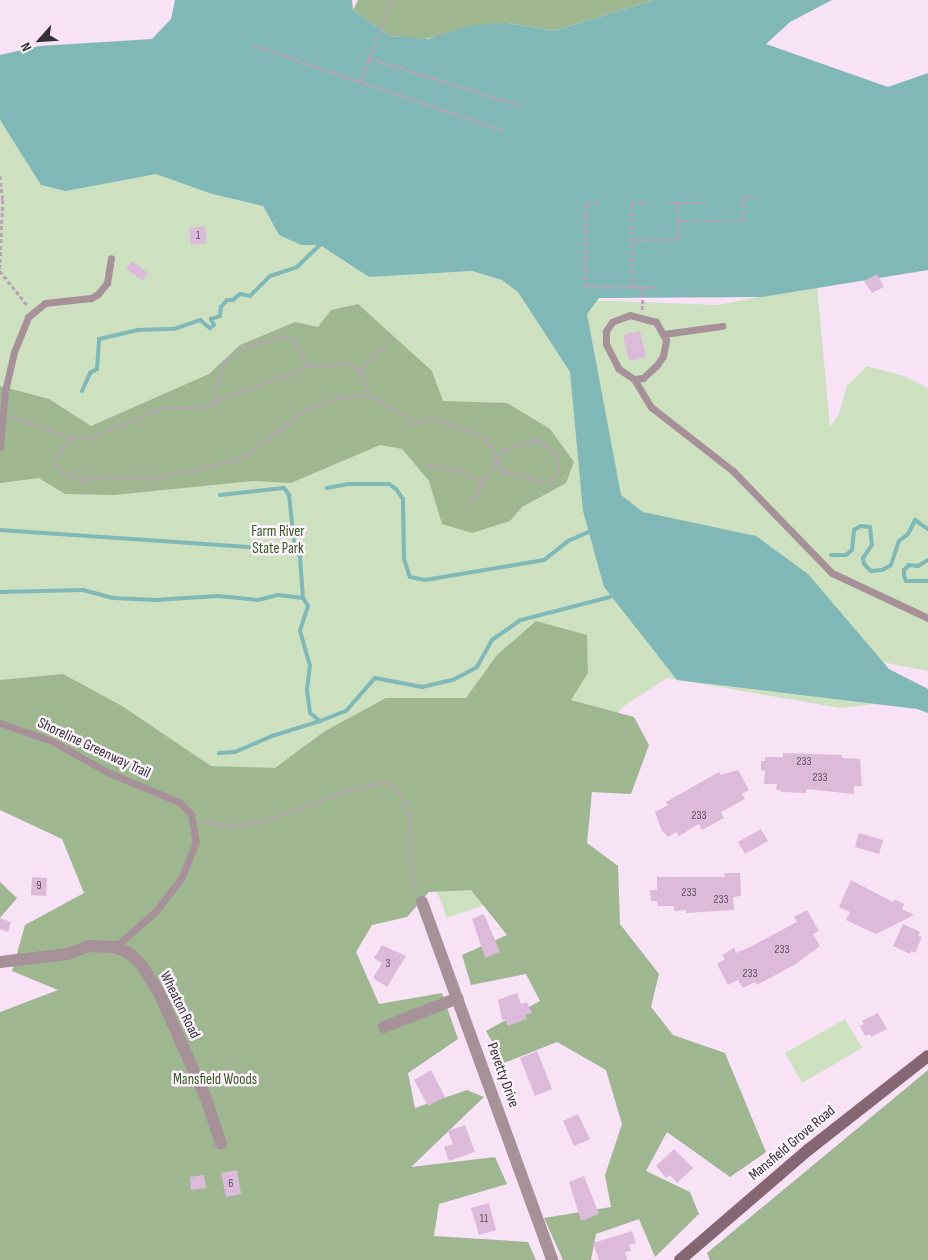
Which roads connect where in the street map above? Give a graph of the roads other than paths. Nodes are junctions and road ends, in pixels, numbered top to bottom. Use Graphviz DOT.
graph roads {
  1 [pos="111,258"];
  2 [pos="722,326"];
  3 [pos="664,334"];
  4 [pos="634,379"];
  5 [pos="0,447"];
  6 [pos="928,618"];
  7 [pos="0,723"];
  8 [pos="422,902"];
  9 [pos="115,947"];
  10 [pos="0,962"];
  11 [pos="458,998"];
  12 [pos="384,1027"];
  13 [pos="928,1056"];
  14 [pos="221,1144"];
  15 [pos="552,1260"];
  16 [pos="680,1260"];
  1 -- 5 [label="lane"];
  2 -- 3 [label="lane"];
  3 -- 4 [label="lane"];
  3 -- 4 [label="lane"];
  4 -- 6 [label="lane"];
  7 -- 9 [label="lane, Shoreline Greenway Trail"];
  8 -- 11 [label="street, Pevetty Drive"];
  9 -- 10 [label="street, Wheaton Road"];
  9 -- 14 [label="street, Wheaton Road"];
  11 -- 12 [label="street"];
  11 -- 15 [label="street, Pevetty Drive"];
  13 -- 16 [label="street, Mansfield Grove Road"];
}
